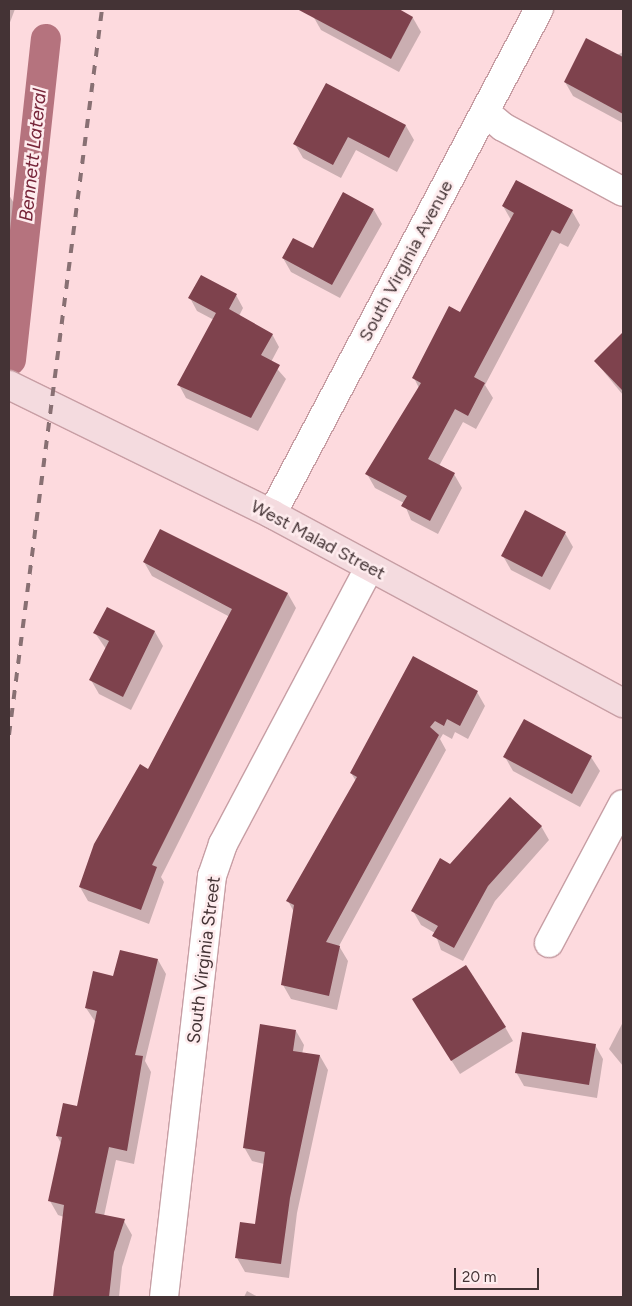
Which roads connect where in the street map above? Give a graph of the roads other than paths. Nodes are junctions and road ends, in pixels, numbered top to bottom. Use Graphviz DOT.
graph roads {
  1 [pos="539,9"];
  2 [pos="485,112"];
  3 [pos="623,192"];
  4 [pos="9,386"];
  5 [pos="272,514"];
  6 [pos="370,568"];
  7 [pos="623,703"];
  8 [pos="623,804"];
  9 [pos="549,944"];
  10 [pos="164,1297"];
  1 -- 2 [label="street, South Virginia Avenue"];
  2 -- 3 [label="street"];
  2 -- 5 [label="street, South Virginia Avenue"];
  4 -- 5 [label="street, West Malad Street"];
  5 -- 6 [label="street, West Malad Street"];
  6 -- 7 [label="street, West Malad Street"];
  6 -- 10 [label="street, South Virginia Street"];
  8 -- 9 [label="street"];
}
